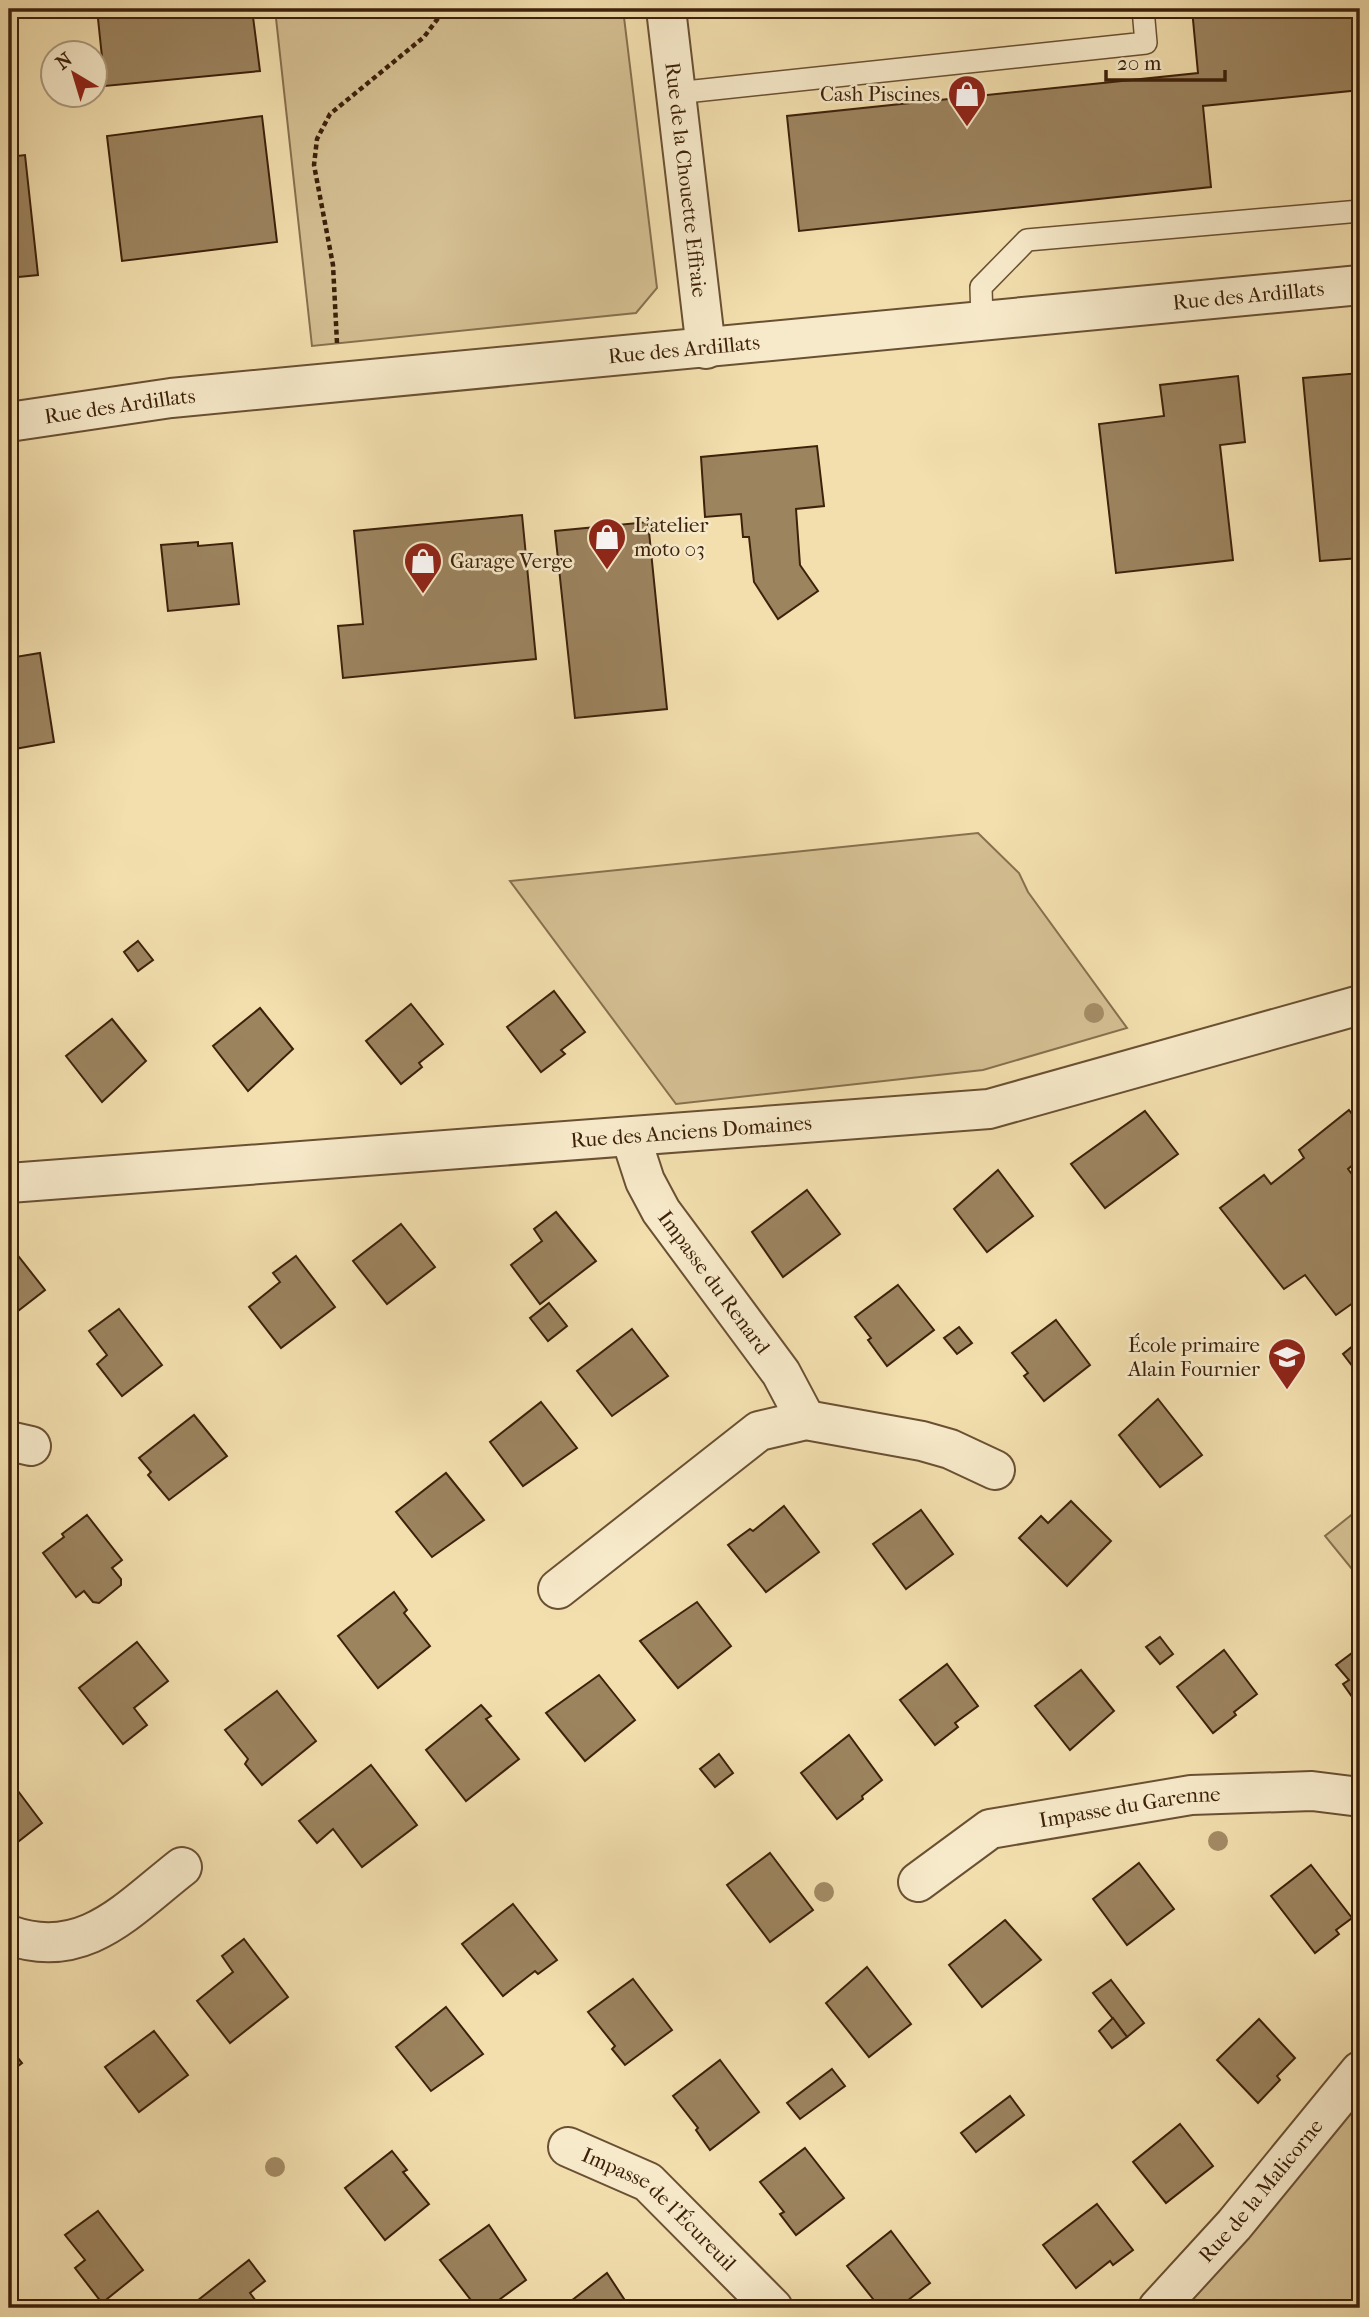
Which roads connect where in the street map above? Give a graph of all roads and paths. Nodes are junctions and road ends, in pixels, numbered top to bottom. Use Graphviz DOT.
graph roads {
  1 [pos="445,9"];
  2 [pos="666,9"];
  3 [pos="1143,9"];
  4 [pos="677,93"];
  5 [pos="1360,211"];
  6 [pos="1360,285"];
  7 [pos="982,322"];
  8 [pos="706,349"];
  9 [pos="339,382"];
  10 [pos="9,422"];
  11 [pos="1360,1005"];
  12 [pos="631,1139"];
  13 [pos="9,1183"];
  14 [pos="806,1420"];
  15 [pos="995,1470"];
  16 [pos="558,1589"];
  17 [pos="1360,1797"];
  18 [pos="182,1867"];
  19 [pos="918,1882"];
  20 [pos="9,1934"];
  21 [pos="1360,2071"];
  22 [pos="568,2147"];
  23 [pos="773,2308"];
  24 [pos="1158,2308"];
  1 -- 9 [label="path"];
  2 -- 4 [label="street, Rue de la Chouette Effraie"];
  3 -- 4 [label="lane"];
  4 -- 8 [label="street, Rue de la Chouette Effraie"];
  5 -- 7 [label="lane"];
  6 -- 7 [label="street, Rue des Ardillats"];
  7 -- 8 [label="street, Rue des Ardillats"];
  8 -- 9 [label="street, Rue des Ardillats"];
  9 -- 10 [label="street, Rue des Ardillats"];
  11 -- 12 [label="street, Rue des Anciens Domaines"];
  12 -- 13 [label="street, Rue des Anciens Domaines"];
  12 -- 14 [label="street, Impasse du Renard"];
  14 -- 15 [label="street"];
  14 -- 16 [label="street"];
  17 -- 19 [label="street, Impasse du Garenne"];
  18 -- 20 [label="street"];
  21 -- 24 [label="street, Rue de la Malicorne"];
  22 -- 23 [label="street, Impasse de l'Écureuil"];
}
